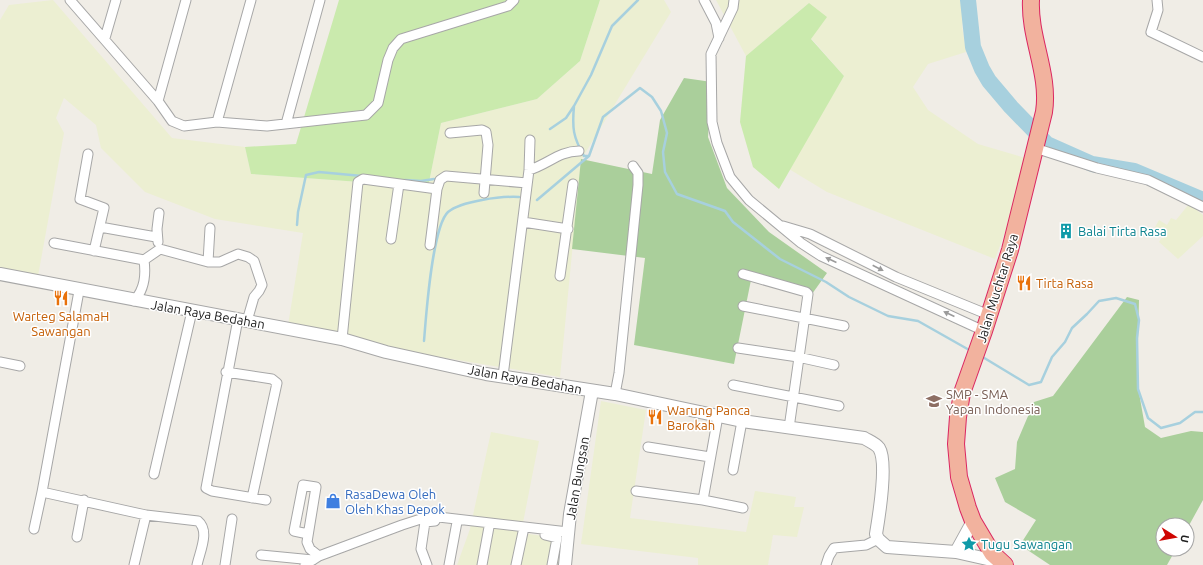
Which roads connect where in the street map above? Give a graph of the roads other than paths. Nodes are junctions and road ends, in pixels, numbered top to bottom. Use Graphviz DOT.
graph roads {
  1 [pos="70,0"];
  2 [pos="116,0"];
  3 [pos="186,0"];
  4 [pos="251,0"];
  5 [pos="320,0"];
  6 [pos="514,0"];
  7 [pos="704,0"];
  8 [pos="734,0"];
  9 [pos="1031,0"];
  10 [pos="1157,0"];
  11 [pos="105,38"];
  12 [pos="719,38"];
  13 [pos="1203,57"];
  14 [pos="158,101"];
  15 [pos="217,122"];
  16 [pos="286,124"];
  17 [pos="450,132"];
  18 [pos="1037,139"];
  19 [pos="530,140"];
  20 [pos="579,151"];
  21 [pos="88,154"];
  22 [pos="633,166"];
  23 [pos="529,170"];
  24 [pos="486,179"];
  25 [pos="528,183"];
  26 [pos="399,184"];
  27 [pos="574,184"];
  28 [pos="437,189"];
  29 [pos="484,193"];
  30 [pos="1203,207"];
  31 [pos="159,213"];
  32 [pos="522,222"];
  33 [pos="782,226"];
  34 [pos="100,227"];
  35 [pos="210,228"];
  36 [pos="568,229"];
  37 [pos="156,237"];
  38 [pos="391,239"];
  39 [pos="54,243"];
  40 [pos="430,245"];
  41 [pos="160,249"];
  42 [pos="94,251"];
  43 [pos="144,260"];
  44 [pos="208,262"];
  45 [pos="0,274"];
  46 [pos="743,274"];
  47 [pos="560,276"];
  48 [pos="79,291"];
  49 [pos="134,301"];
  50 [pos="743,306"];
  51 [pos="192,311"];
  52 [pos="990,315"];
  53 [pos="804,318"];
  54 [pos="242,320"];
  55 [pos="844,326"];
  56 [pos="982,336"];
  57 [pos="342,339"];
  58 [pos="738,348"];
  59 [pos="798,357"];
  60 [pos="0,362"];
  61 [pos="834,365"];
  62 [pos="20,366"];
  63 [pos="226,372"];
  64 [pos="503,376"];
  65 [pos="733,385"];
  66 [pos="592,391"];
  67 [pos="615,394"];
  68 [pos="793,397"];
  69 [pos="839,406"];
  70 [pos="718,416"];
  71 [pos="742,421"];
  72 [pos="789,428"];
  73 [pos="648,447"];
  74 [pos="710,457"];
  75 [pos="734,470"];
  76 [pos="154,474"];
  77 [pos="636,491"];
  78 [pos="42,492"];
  79 [pos="252,498"];
  80 [pos="84,500"];
  81 [pos="266,500"];
  82 [pos="703,500"];
  83 [pos="743,508"];
  84 [pos="146,515"];
  85 [pos="232,519"];
  86 [pos="973,521"];
  87 [pos="457,522"];
  88 [pos="489,527"];
  89 [pos="34,529"];
  90 [pos="523,532"];
  91 [pos="568,532"];
  92 [pos="308,534"];
  93 [pos="77,537"];
  94 [pos="878,539"];
  95 [pos="956,552"];
  96 [pos="261,555"];
  97 [pos="316,558"];
  98 [pos="1003,563"];
  99 [pos="134,565"];
  100 [pos="197,565"];
  101 [pos="225,565"];
  102 [pos="305,565"];
  103 [pos="427,565"];
  104 [pos="449,565"];
  105 [pos="482,565"];
  106 [pos="516,565"];
  107 [pos="552,565"];
  108 [pos="565,565"];
  109 [pos="826,565"];
  1 -- 11 [label="street"];
  2 -- 11 [label="street"];
  3 -- 14 [label="street"];
  4 -- 15 [label="street"];
  5 -- 16 [label="street"];
  6 -- 16 [label="street"];
  7 -- 12 [label="street"];
  8 -- 12 [label="street"];
  9 -- 18 [label="highway, Jalan Muchtar Raya"];
  10 -- 13 [label="street"];
  11 -- 14 [label="street"];
  12 -- 33 [label="street"];
  14 -- 15 [label="street"];
  15 -- 16 [label="street"];
  17 -- 24 [label="street"];
  18 -- 30 [label="street"];
  18 -- 52 [label="highway, Jalan Muchtar Raya"];
  19 -- 23 [label="street"];
  20 -- 23 [label="street"];
  21 -- 34 [label="street"];
  22 -- 67 [label="street"];
  23 -- 25 [label="street"];
  24 -- 25 [label="street"];
  24 -- 28 [label="street"];
  24 -- 29 [label="street"];
  25 -- 32 [label="street"];
  26 -- 28 [label="street"];
  26 -- 38 [label="street"];
  26 -- 57 [label="street"];
  27 -- 36 [label="street"];
  28 -- 40 [label="street"];
  31 -- 37 [label="street"];
  32 -- 36 [label="street"];
  32 -- 64 [label="street"];
  33 -- 52 [label="street, one-way"];
  56 -- 33 [label="street, one-way"];
  34 -- 37 [label="street"];
  34 -- 42 [label="street"];
  35 -- 44 [label="street"];
  36 -- 47 [label="street"];
  37 -- 41 [label="street"];
  39 -- 42 [label="street"];
  41 -- 43 [label="street"];
  41 -- 44 [label="street"];
  42 -- 43 [label="street"];
  43 -- 49 [label="street"];
  44 -- 54 [label="street"];
  45 -- 48 [label="street, Jalan Raya Bedahan"];
  46 -- 53 [label="street"];
  48 -- 49 [label="street, Jalan Raya Bedahan"];
  48 -- 78 [label="street"];
  49 -- 51 [label="street, Jalan Raya Bedahan"];
  50 -- 53 [label="street"];
  51 -- 54 [label="street, Jalan Raya Bedahan"];
  51 -- 76 [label="street"];
  52 -- 56 [label="highway, Jalan Muchtar Raya"];
  53 -- 55 [label="street"];
  53 -- 59 [label="street"];
  54 -- 57 [label="street, Jalan Raya Bedahan"];
  54 -- 63 [label="street"];
  56 -- 86 [label="highway, Jalan Muchtar Raya"];
  57 -- 64 [label="street, Jalan Raya Bedahan"];
  58 -- 59 [label="street"];
  59 -- 61 [label="street"];
  59 -- 68 [label="street"];
  60 -- 62 [label="street"];
  63 -- 79 [label="street"];
  63 -- 79 [label="street"];
  64 -- 66 [label="street, Jalan Raya Bedahan"];
  65 -- 68 [label="street"];
  66 -- 67 [label="street, Jalan Raya Bedahan"];
  66 -- 91 [label="street, Jalan Bungsan"];
  67 -- 70 [label="street, Jalan Raya Bedahan"];
  68 -- 69 [label="street"];
  68 -- 72 [label="street"];
  70 -- 71 [label="street, Jalan Raya Bedahan"];
  70 -- 74 [label="street"];
  71 -- 72 [label="street, Jalan Raya Bedahan"];
  71 -- 75 [label="street"];
  72 -- 94 [label="street, Jalan Raya Bedahan"];
  73 -- 74 [label="street"];
  74 -- 82 [label="street"];
  77 -- 82 [label="street"];
  78 -- 80 [label="street"];
  78 -- 89 [label="street"];
  79 -- 81 [label="street"];
  80 -- 84 [label="street"];
  80 -- 93 [label="street"];
  82 -- 83 [label="street"];
  84 -- 99 [label="street"];
  84 -- 100 [label="street"];
  85 -- 101 [label="street"];
  86 -- 95 [label="street"];
  86 -- 98 [label="highway, Jalan Muchtar Raya"];
  87 -- 88 [label="street"];
  87 -- 103 [label="street"];
  87 -- 104 [label="street"];
  88 -- 90 [label="street"];
  88 -- 105 [label="street"];
  90 -- 106 [label="street"];
  90 -- 107 [label="street"];
  91 -- 97 [label="street"];
  91 -- 108 [label="street, Jalan Bungsan"];
  92 -- 92 [label="street"];
  92 -- 97 [label="street"];
  94 -- 95 [label="street"];
  94 -- 109 [label="street"];
  95 -- 98 [label="street"];
  96 -- 97 [label="street"];
  97 -- 102 [label="street"];
}
